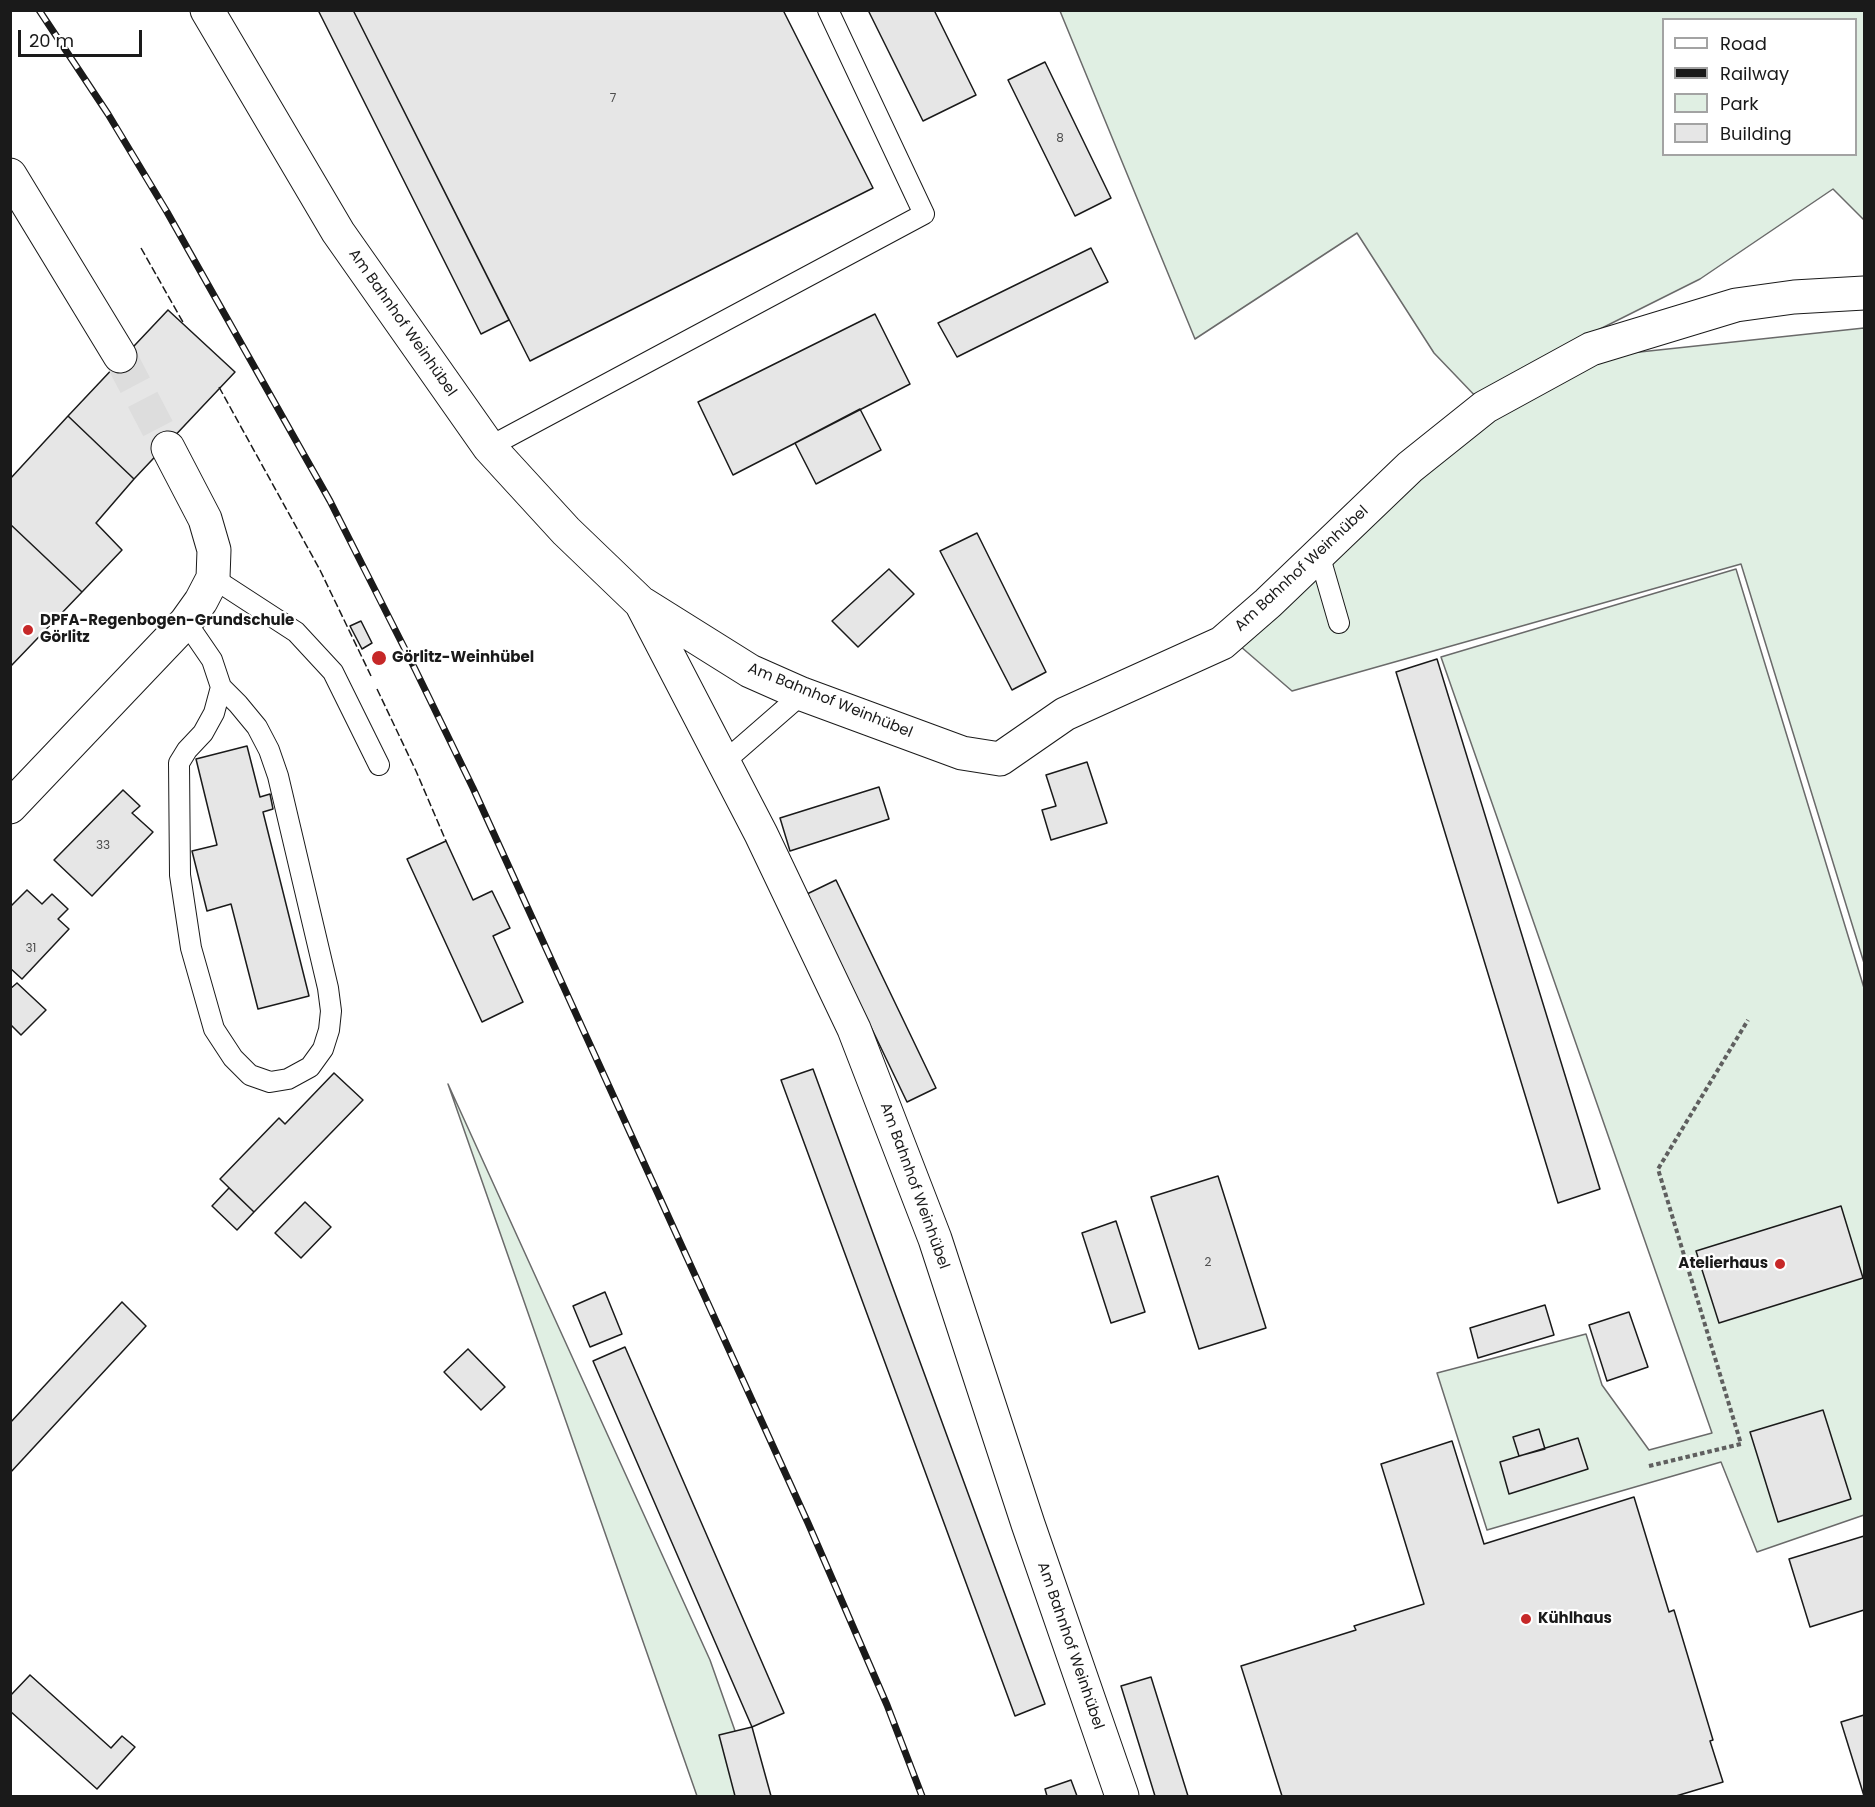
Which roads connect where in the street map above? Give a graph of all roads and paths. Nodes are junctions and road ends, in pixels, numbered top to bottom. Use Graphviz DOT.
graph roads {
  1 [pos="207,10"];
  2 [pos="828,10"];
  3 [pos="10,175"];
  4 [pos="1864,293"];
  5 [pos="120,356"];
  6 [pos="489,447"];
  7 [pos="168,448"];
  8 [pos="1319,554"];
  9 [pos="213,578"];
  10 [pos="641,603"];
  11 [pos="186,622"];
  12 [pos="1340,623"];
  13 [pos="220,687"];
  14 [pos="802,694"];
  15 [pos="724,762"];
  16 [pos="379,765"];
  17 [pos="10,807"];
  18 [pos="1748,1020"];
  19 [pos="1649,1466"];
  20 [pos="1122,1797"];
  1 -- 6 [label="street, Am Bahnhof Weinhübel"];
  2 -- 6 [label="lane"];
  3 -- 5 [label="street"];
  4 -- 8 [label="street, Am Bahnhof Weinhübel"];
  6 -- 10 [label="street, Am Bahnhof Weinhübel"];
  7 -- 9 [label="street"];
  8 -- 12 [label="lane"];
  8 -- 14 [label="street, Am Bahnhof Weinhübel"];
  9 -- 11 [label="street"];
  9 -- 16 [label="lane"];
  10 -- 14 [label="street, Am Bahnhof Weinhübel"];
  10 -- 15 [label="street, Am Bahnhof Weinhübel"];
  11 -- 13 [label="lane"];
  11 -- 17 [label="street"];
  13 -- 13 [label="lane"];
  14 -- 15 [label="lane"];
  15 -- 20 [label="street, Am Bahnhof Weinhübel"];
  18 -- 19 [label="path"];
}
